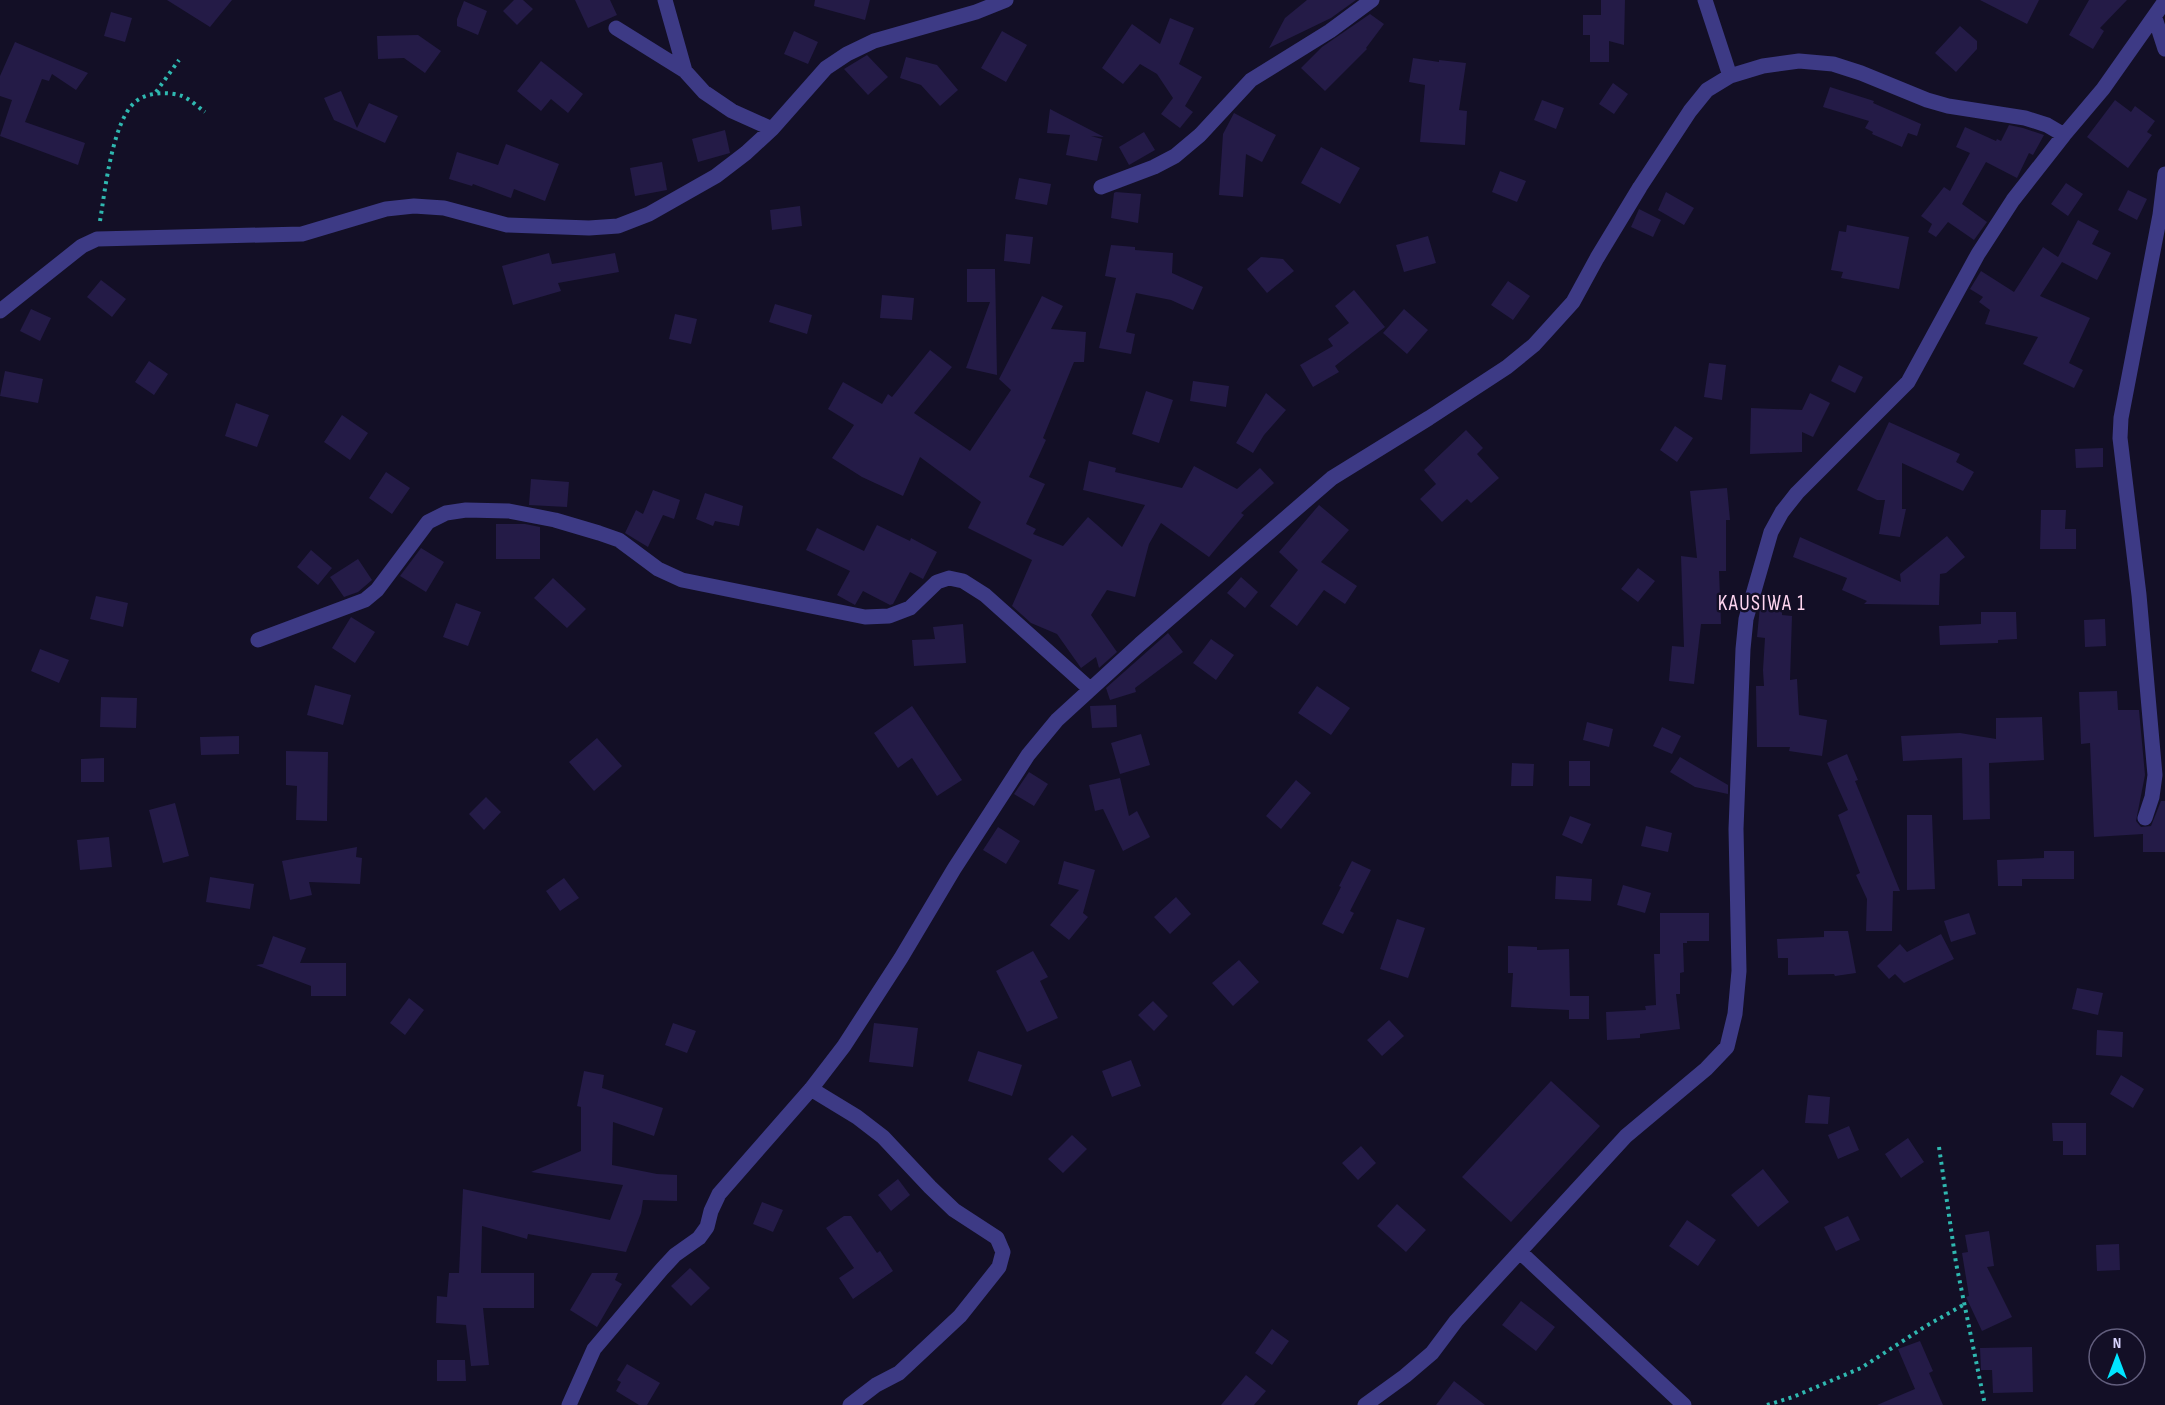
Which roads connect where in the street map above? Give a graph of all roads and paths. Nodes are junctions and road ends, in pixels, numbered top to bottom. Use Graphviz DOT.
graph roads {
  1 [pos="665,0"];
  2 [pos="1006,0"];
  3 [pos="1372,0"];
  4 [pos="1705,0"];
  5 [pos="2165,1"];
  6 [pos="2155,18"];
  7 [pos="616,28"];
  8 [pos="2165,49"];
  9 [pos="179,60"];
  10 [pos="685,71"];
  11 [pos="1730,76"];
  12 [pos="156,92"];
  13 [pos="205,112"];
  14 [pos="772,129"];
  15 [pos="2064,135"];
  16 [pos="2165,174"];
  17 [pos="1101,187"];
  18 [pos="97,239"];
  19 [pos="0,311"];
  20 [pos="258,640"];
  21 [pos="1090,688"];
  22 [pos="2145,818"];
  23 [pos="811,1089"];
  24 [pos="1939,1147"];
  25 [pos="1520,1252"];
  26 [pos="1965,1304"];
  27 [pos="569,1405"];
  28 [pos="850,1405"];
  29 [pos="1365,1405"];
  30 [pos="1684,1405"];
  31 [pos="1767,1405"];
  32 [pos="1985,1405"];
  1 -- 10 [label="street"];
  2 -- 14 [label="street"];
  3 -- 17 [label="street"];
  4 -- 11 [label="street"];
  5 -- 6 [label="street"];
  6 -- 8 [label="street"];
  6 -- 15 [label="street"];
  7 -- 10 [label="street"];
  9 -- 12 [label="path"];
  10 -- 14 [label="street"];
  11 -- 15 [label="street"];
  11 -- 21 [label="street"];
  12 -- 13 [label="path"];
  12 -- 18 [label="path"];
  14 -- 18 [label="street"];
  15 -- 25 [label="street"];
  16 -- 22 [label="street"];
  18 -- 19 [label="street"];
  20 -- 21 [label="street"];
  21 -- 23 [label="street"];
  23 -- 27 [label="street"];
  23 -- 28 [label="street"];
  24 -- 26 [label="path"];
  25 -- 29 [label="street"];
  25 -- 30 [label="street"];
  26 -- 31 [label="path"];
  26 -- 32 [label="path"];
}
